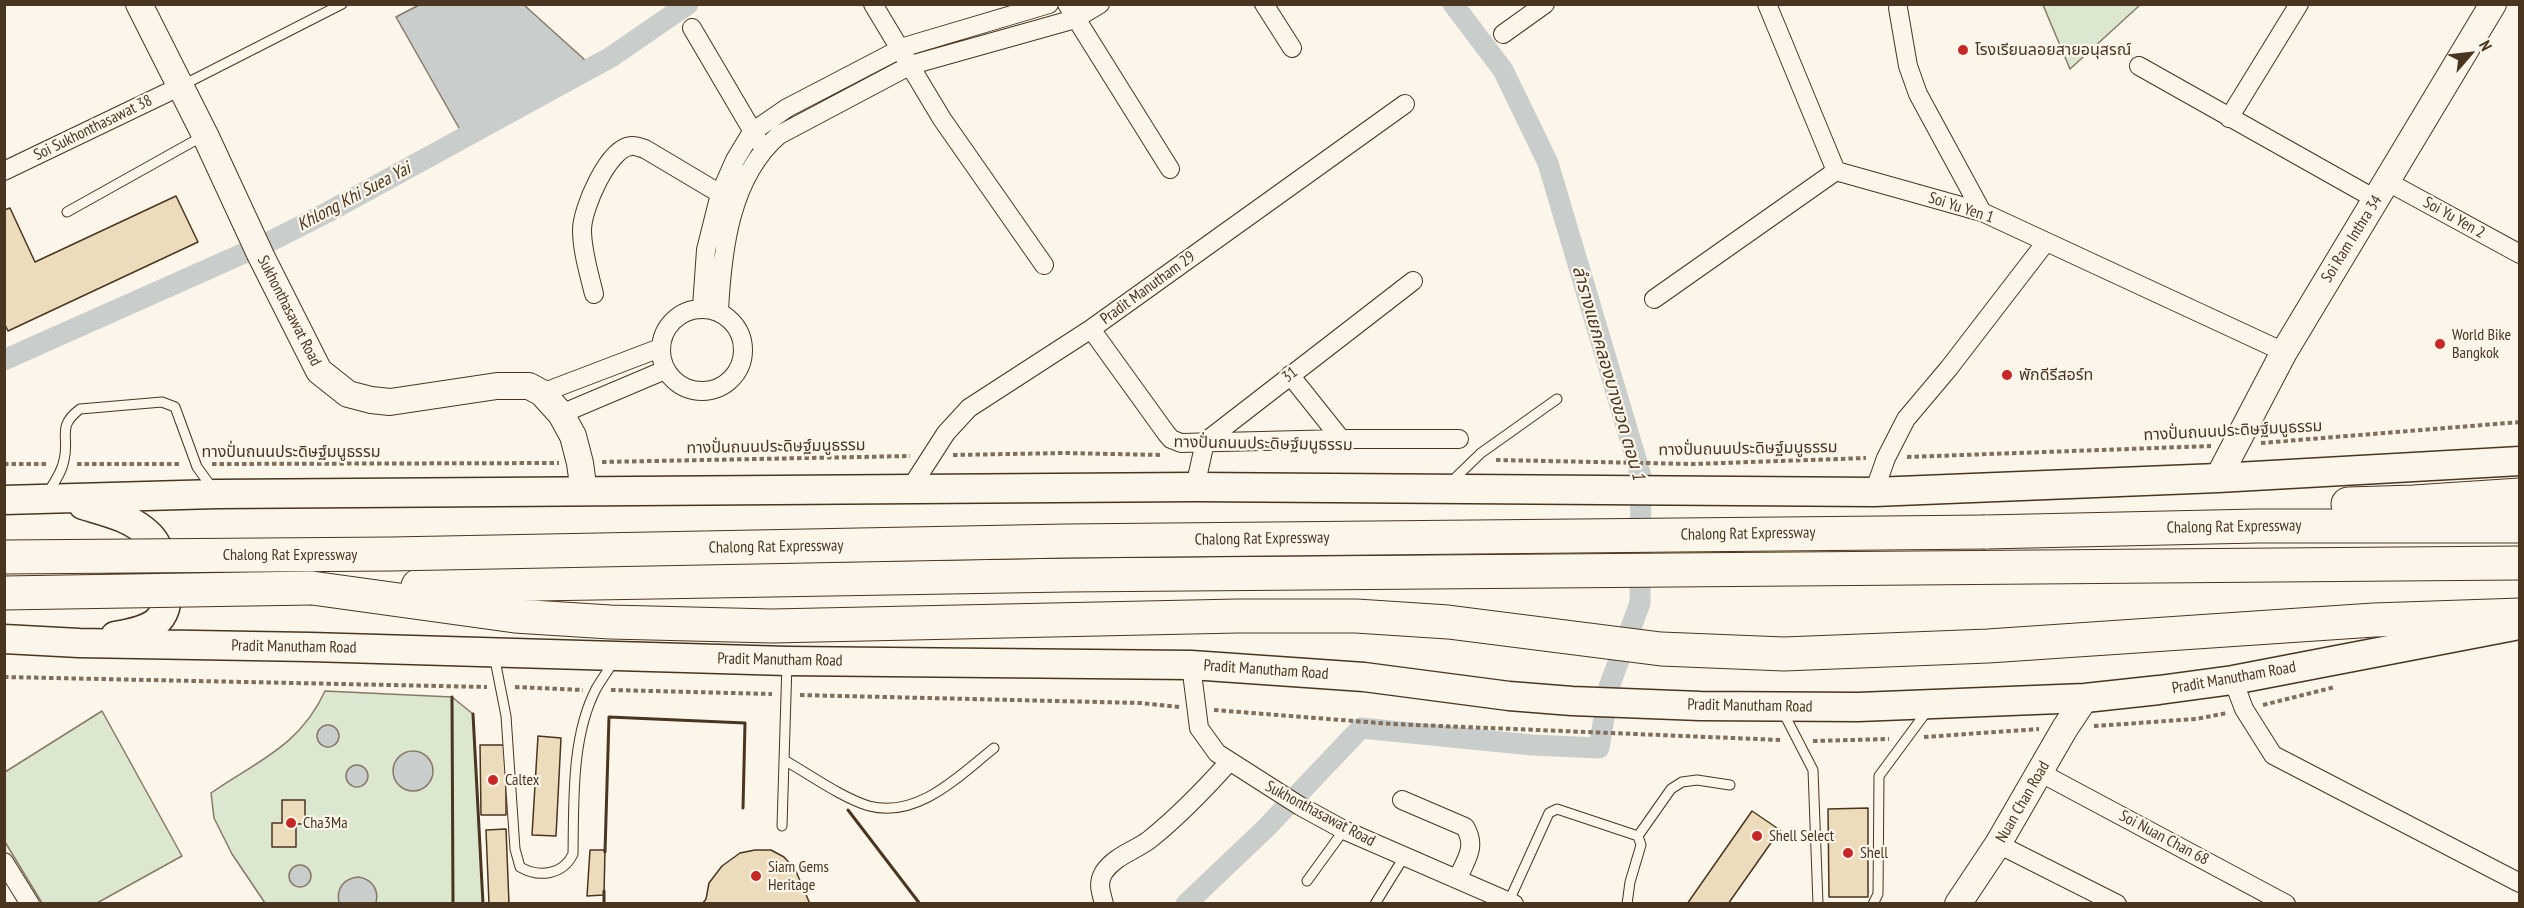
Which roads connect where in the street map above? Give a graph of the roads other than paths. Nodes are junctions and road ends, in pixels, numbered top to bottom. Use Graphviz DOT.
graph roads {
  1 [pos="140,4"];
  2 [pos="342,4"];
  3 [pos="873,4"];
  4 [pos="1049,4"];
  5 [pos="1100,4"];
  6 [pos="1264,4"];
  7 [pos="1545,4"];
  8 [pos="1767,4"];
  9 [pos="2299,4"];
  10 [pos="2493,4"];
  11 [pos="1898,8"];
  12 [pos="1071,12"];
  13 [pos="692,28"];
  14 [pos="1503,34"];
  15 [pos="1292,48"];
  16 [pos="901,49"];
  17 [pos="911,65"];
  18 [pos="2139,66"];
  19 [pos="181,86"];
  20 [pos="1405,104"];
  21 [pos="2229,118"];
  22 [pos="752,132"];
  23 [pos="205,135"];
  24 [pos="763,148"];
  25 [pos="1170,168"];
  26 [pos="4,171"];
  27 [pos="1836,171"];
  28 [pos="2382,191"];
  29 [pos="728,198"];
  30 [pos="67,212"];
  31 [pos="1982,212"];
  32 [pos="2046,243"];
  33 [pos="2520,254"];
  34 [pos="1044,265"];
  35 [pos="1413,281"];
  36 [pos="594,294"];
  37 [pos="1654,299"];
  38 [pos="711,309"];
  39 [pos="1090,329"];
  40 [pos="660,348"];
  41 [pos="2284,352"];
  42 [pos="665,370"];
  43 [pos="1290,375"];
  44 [pos="542,393"];
  45 [pos="1557,399"];
  46 [pos="561,414"];
  47 [pos="1341,439"];
  48 [pos="1459,439"];
  49 [pos="1204,449"];
  50 [pos="2520,461"];
  51 [pos="2217,478"];
  52 [pos="1195,488"];
  53 [pos="1447,488"];
  54 [pos="909,489"];
  55 [pos="584,492"];
  56 [pos="1874,492"];
  57 [pos="217,494"];
  58 [pos="2520,495"];
  59 [pos="53,498"];
  60 [pos="4,501"];
  61 [pos="2257,526"];
  62 [pos="2520,526"];
  63 [pos="4,557"];
  64 [pos="2520,563"];
  65 [pos="312,588"];
  66 [pos="4,593"];
  67 [pos="2520,615"];
  68 [pos="2520,625"];
  69 [pos="4,639"];
  70 [pos="79,643"];
  71 [pos="493,653"];
  72 [pos="616,657"];
  73 [pos="787,661"];
  74 [pos="1191,665"];
  75 [pos="2233,680"];
  76 [pos="2085,698"];
  77 [pos="1932,704"];
  78 [pos="1780,706"];
  79 [pos="994,748"];
  80 [pos="784,760"];
  81 [pos="1229,762"];
  82 [pos="2041,773"];
  83 [pos="1730,785"];
  84 [pos="1402,800"];
  85 [pos="782,826"];
  86 [pos="1344,830"];
  87 [pos="1638,836"];
  88 [pos="1998,844"];
  89 [pos="1404,857"];
  90 [pos="4,862"];
  91 [pos="1458,878"];
  92 [pos="1307,881"];
  93 [pos="2520,883"];
  94 [pos="1512,902"];
  95 [pos="30,903"];
  96 [pos="1104,903"];
  97 [pos="1375,903"];
  98 [pos="1627,903"];
  99 [pos="1818,903"];
  100 [pos="1873,903"];
  101 [pos="1958,903"];
  102 [pos="2117,903"];
  103 [pos="2286,903"];
  1 -- 19 [label="main road, Sukhonthasawat Road"];
  2 -- 19 [label="lane"];
  3 -- 16 [label="street"];
  4 -- 16 [label="street"];
  5 -- 12 [label="street"];
  6 -- 15 [label="street"];
  7 -- 14 [label="street"];
  8 -- 27 [label="street"];
  9 -- 21 [label="street"];
  10 -- 28 [label="main road, Soi Ram Inthra 34"];
  11 -- 31 [label="street"];
  12 -- 17 [label="street"];
  12 -- 25 [label="street"];
  13 -- 22 [label="street"];
  16 -- 17 [label="street"];
  16 -- 22 [label="street"];
  17 -- 24 [label="street"];
  17 -- 34 [label="street"];
  18 -- 21 [label="street, Soi Yu Yen 2"];
  19 -- 23 [label="main road, Sukhonthasawat Road"];
  19 -- 26 [label="street, Soi Sukhonthasawat 38"];
  20 -- 39 [label="street, Pradit Manutham 29"];
  21 -- 28 [label="street, Soi Yu Yen 2"];
  22 -- 24 [label="street"];
  22 -- 29 [label="street"];
  23 -- 30 [label="lane"];
  23 -- 44 [label="main road, Sukhonthasawat Road"];
  24 -- 29 [label="street"];
  27 -- 31 [label="street, Soi Yu Yen 1"];
  27 -- 37 [label="street"];
  28 -- 33 [label="street, Soi Yu Yen 2"];
  28 -- 41 [label="main road, Soi Ram Inthra 34"];
  29 -- 36 [label="street"];
  29 -- 38 [label="street"];
  31 -- 32 [label="street, Soi Yu Yen 1"];
  32 -- 41 [label="street, Soi Yu Yen 1"];
  32 -- 56 [label="street"];
  35 -- 43 [label="street, 31"];
  38 -- 40 [label="street"];
  38 -- 42 [label="street"];
  39 -- 49 [label="street"];
  39 -- 54 [label="street, Pradit Manutham 29"];
  40 -- 42 [label="street"];
  40 -- 44 [label="street"];
  41 -- 51 [label="main road, Soi Ram Inthra 34"];
  42 -- 46 [label="street"];
  43 -- 47 [label="street"];
  43 -- 49 [label="street, 31"];
  44 -- 46 [label="main road"];
  45 -- 53 [label="lane"];
  46 -- 55 [label="main road"];
  47 -- 48 [label="street"];
  47 -- 49 [label="street"];
  49 -- 52 [label="street"];
  50 -- 51 [label="main road"];
  51 -- 56 [label="main road"];
  52 -- 53 [label="main road"];
  52 -- 54 [label="main road"];
  53 -- 56 [label="main road"];
  54 -- 55 [label="main road"];
  55 -- 57 [label="main road"];
  57 -- 59 [label="main road"];
  57 -- 59 [label="lane"];
  58 -- 61 [label="highway"];
  59 -- 60 [label="main road"];
  59 -- 70 [label="main road"];
  61 -- 62 [label="highway, Chalong Rat Expressway"];
  61 -- 63 [label="highway, Chalong Rat Expressway, bridge"];
  64 -- 65 [label="highway, Chalong Rat Expressway"];
  65 -- 66 [label="highway, Chalong Rat Expressway, bridge"];
  65 -- 67 [label="highway"];
  68 -- 75 [label="main road, Pradit Manutham Road"];
  69 -- 70 [label="main road, Pradit Manutham Road"];
  70 -- 71 [label="main road, Pradit Manutham Road"];
  71 -- 72 [label="main road, Pradit Manutham Road"];
  71 -- 72 [label="lane"];
  72 -- 73 [label="main road, Pradit Manutham Road"];
  73 -- 74 [label="main road, Pradit Manutham Road"];
  73 -- 80 [label="lane"];
  74 -- 78 [label="main road, Pradit Manutham Road"];
  74 -- 81 [label="street, Sukhonthasawat Road"];
  75 -- 76 [label="main road, Pradit Manutham Road"];
  75 -- 93 [label="street"];
  76 -- 77 [label="main road, Pradit Manutham Road"];
  76 -- 82 [label="main road, Nuan Chan Road"];
  77 -- 78 [label="main road, Pradit Manutham Road"];
  77 -- 100 [label="lane"];
  78 -- 99 [label="lane"];
  79 -- 80 [label="lane"];
  80 -- 85 [label="lane"];
  81 -- 86 [label="street, Sukhonthasawat Road"];
  81 -- 96 [label="street"];
  82 -- 88 [label="main road, Nuan Chan Road"];
  82 -- 103 [label="street, Soi Nuan Chan 68"];
  83 -- 87 [label="lane"];
  84 -- 91 [label="street"];
  86 -- 89 [label="street, Sukhonthasawat Road"];
  86 -- 92 [label="lane"];
  87 -- 94 [label="lane"];
  87 -- 98 [label="lane"];
  88 -- 101 [label="main road, Nuan Chan Road"];
  88 -- 102 [label="street"];
  89 -- 91 [label="street, Sukhonthasawat Road"];
  89 -- 97 [label="lane"];
  90 -- 95 [label="street"];
  91 -- 94 [label="street, Sukhonthasawat Road"];
}
